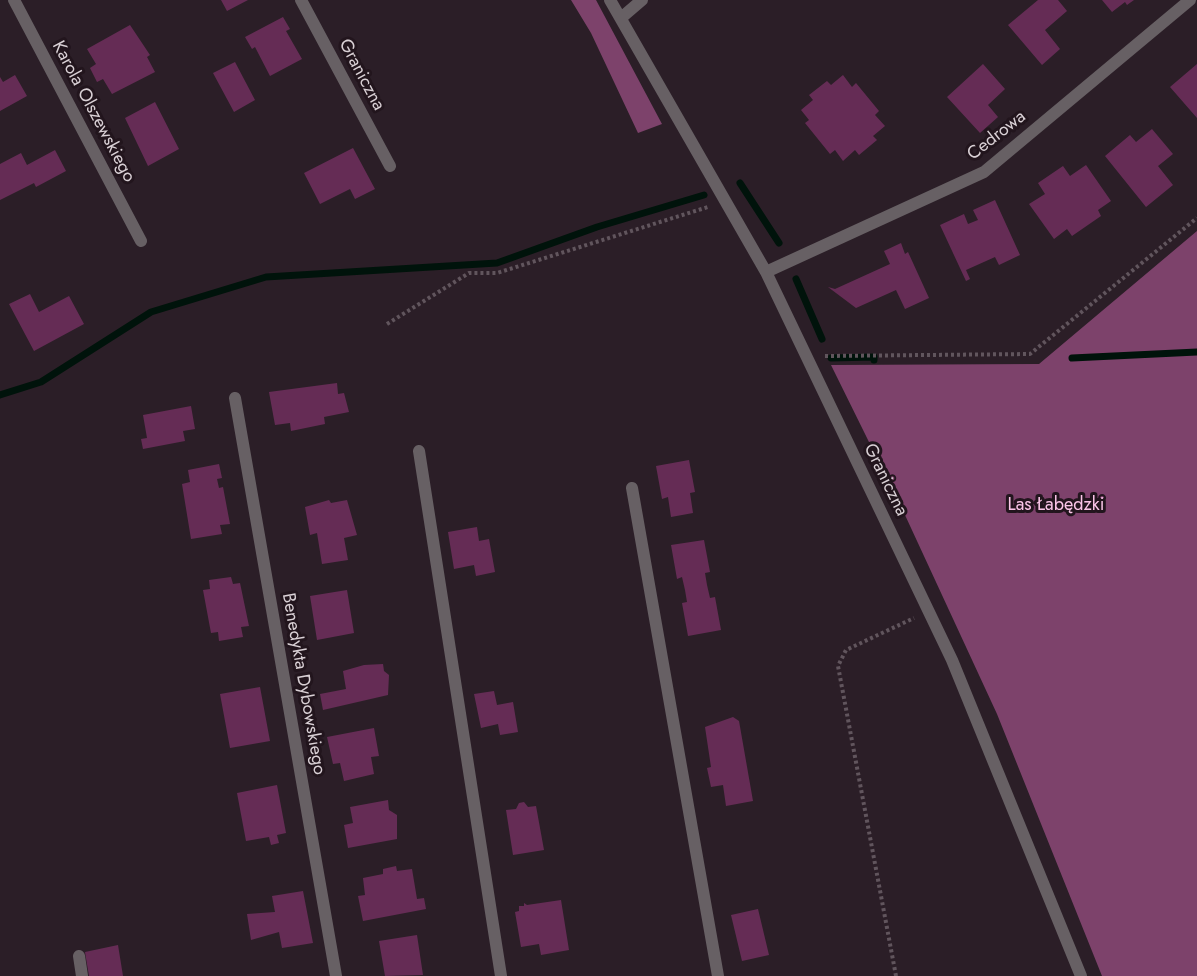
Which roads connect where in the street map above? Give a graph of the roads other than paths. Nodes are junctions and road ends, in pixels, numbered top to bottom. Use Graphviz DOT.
graph roads {
  1 [pos="14,0"];
  2 [pos="301,0"];
  3 [pos="610,0"];
  4 [pos="642,0"];
  5 [pos="1190,0"];
  6 [pos="621,18"];
  7 [pos="390,166"];
  8 [pos="141,241"];
  9 [pos="766,272"];
  10 [pos="235,398"];
  11 [pos="419,451"];
  12 [pos="632,488"];
  13 [pos="78,956"];
  14 [pos="82,976"];
  15 [pos="336,976"];
  16 [pos="501,976"];
  17 [pos="718,976"];
  18 [pos="1081,976"];
  1 -- 8 [label="street, Karola Olszewskiego"];
  2 -- 7 [label="street, Graniczna"];
  3 -- 6 [label="street, Graniczna"];
  4 -- 6 [label="street"];
  5 -- 9 [label="street, Cedrowa"];
  6 -- 9 [label="street, Graniczna"];
  9 -- 18 [label="street, Graniczna"];
  10 -- 15 [label="street, Benedykta Dybowskiego"];
  11 -- 16 [label="street"];
  12 -- 17 [label="street"];
  13 -- 14 [label="street"];
}
